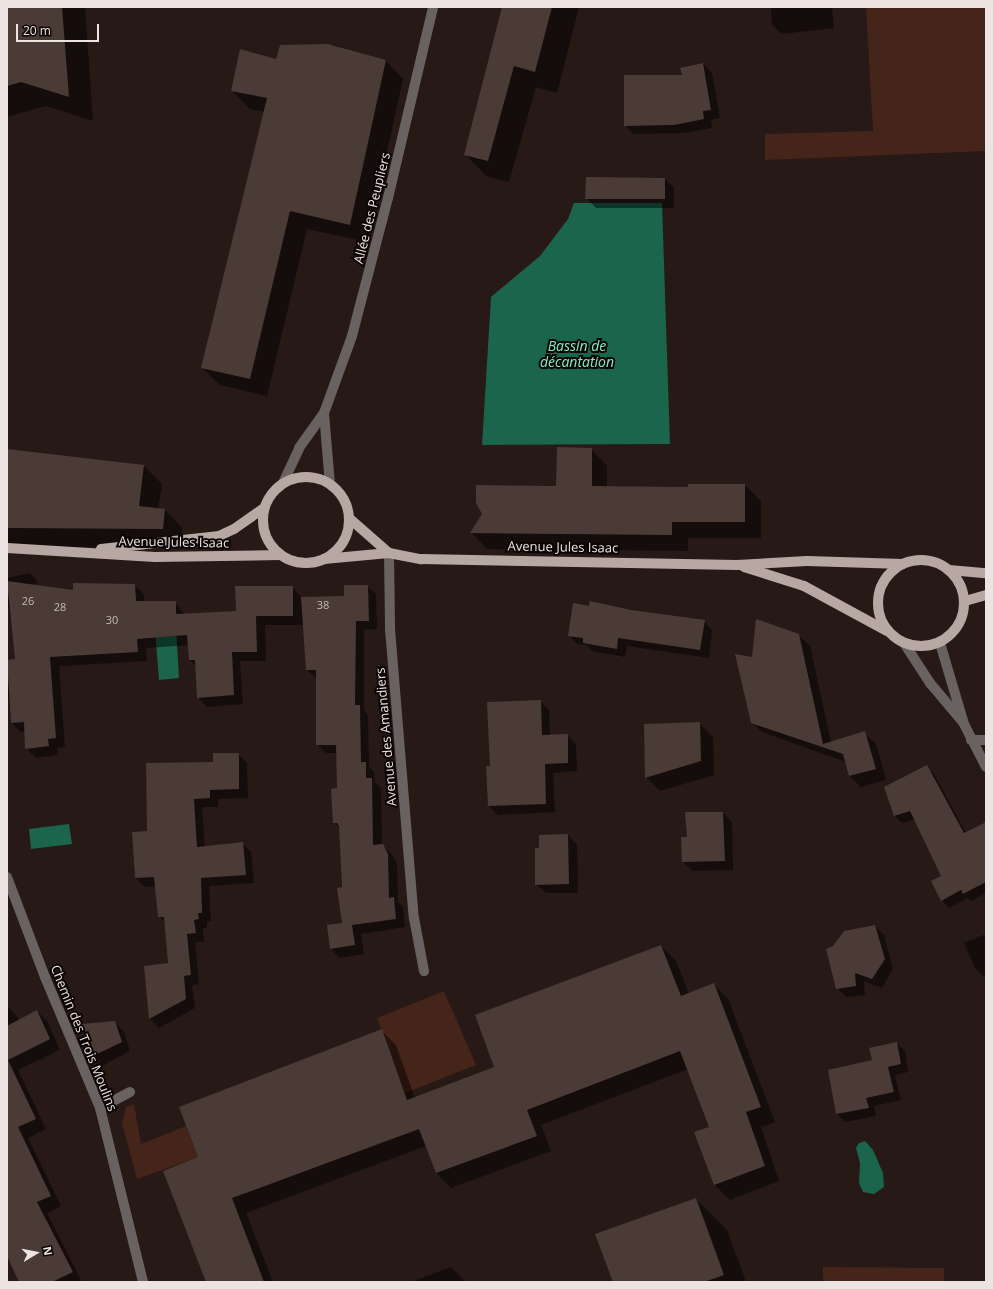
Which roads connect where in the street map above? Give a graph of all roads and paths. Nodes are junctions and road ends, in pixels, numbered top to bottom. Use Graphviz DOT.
graph roads {
  1 [pos="433,7"];
  2 [pos="324,413"];
  3 [pos="283,483"];
  4 [pos="330,484"];
  5 [pos="264,508"];
  6 [pos="349,518"];
  7 [pos="7,548"];
  8 [pos="67,552"];
  9 [pos="389,553"];
  10 [pos="280,555"];
  11 [pos="324,559"];
  12 [pos="903,564"];
  13 [pos="737,565"];
  14 [pos="949,570"];
  15 [pos="986,573"];
  16 [pos="986,595"];
  17 [pos="965,602"];
  18 [pos="888,631"];
  19 [pos="904,643"];
  20 [pos="940,643"];
  21 [pos="964,724"];
  22 [pos="971,740"];
  23 [pos="986,740"];
  24 [pos="986,767"];
  25 [pos="7,877"];
  26 [pos="424,971"];
  27 [pos="130,1092"];
  28 [pos="100,1108"];
  29 [pos="144,1282"];
  1 -- 2 [label="street, Allée des Peupliers"];
  2 -- 3 [label="street, Allée des Peupliers"];
  2 -- 4 [label="street, Allée des Peupliers"];
  3 -- 4 [label="main road"];
  3 -- 5 [label="main road"];
  4 -- 6 [label="main road"];
  5 -- 8 [label="main road, Avenue Jules Isaac"];
  5 -- 10 [label="main road"];
  6 -- 9 [label="main road"];
  6 -- 11 [label="main road"];
  7 -- 8 [label="main road, Avenue Jules Isaac"];
  8 -- 10 [label="main road, Avenue Jules Isaac"];
  9 -- 11 [label="main road, Avenue Jules Isaac"];
  9 -- 13 [label="main road, Avenue Jules Isaac"];
  9 -- 26 [label="street, Avenue des Amandiers"];
  10 -- 11 [label="main road"];
  12 -- 13 [label="main road, Avenue Jules Isaac"];
  12 -- 14 [label="main road"];
  12 -- 18 [label="main road"];
  13 -- 18 [label="main road, Avenue Jules Isaac"];
  14 -- 15 [label="main road"];
  14 -- 17 [label="main road"];
  16 -- 17 [label="main road"];
  17 -- 20 [label="main road"];
  18 -- 19 [label="main road"];
  19 -- 20 [label="main road"];
  19 -- 21 [label="street"];
  20 -- 21 [label="street"];
  21 -- 22 [label="street"];
  22 -- 23 [label="street"];
  22 -- 24 [label="street"];
  25 -- 28 [label="street, Chemin des Trois Moulins"];
  27 -- 28 [label="street"];
  28 -- 29 [label="street, Chemin des Trois Moulins"];
}
